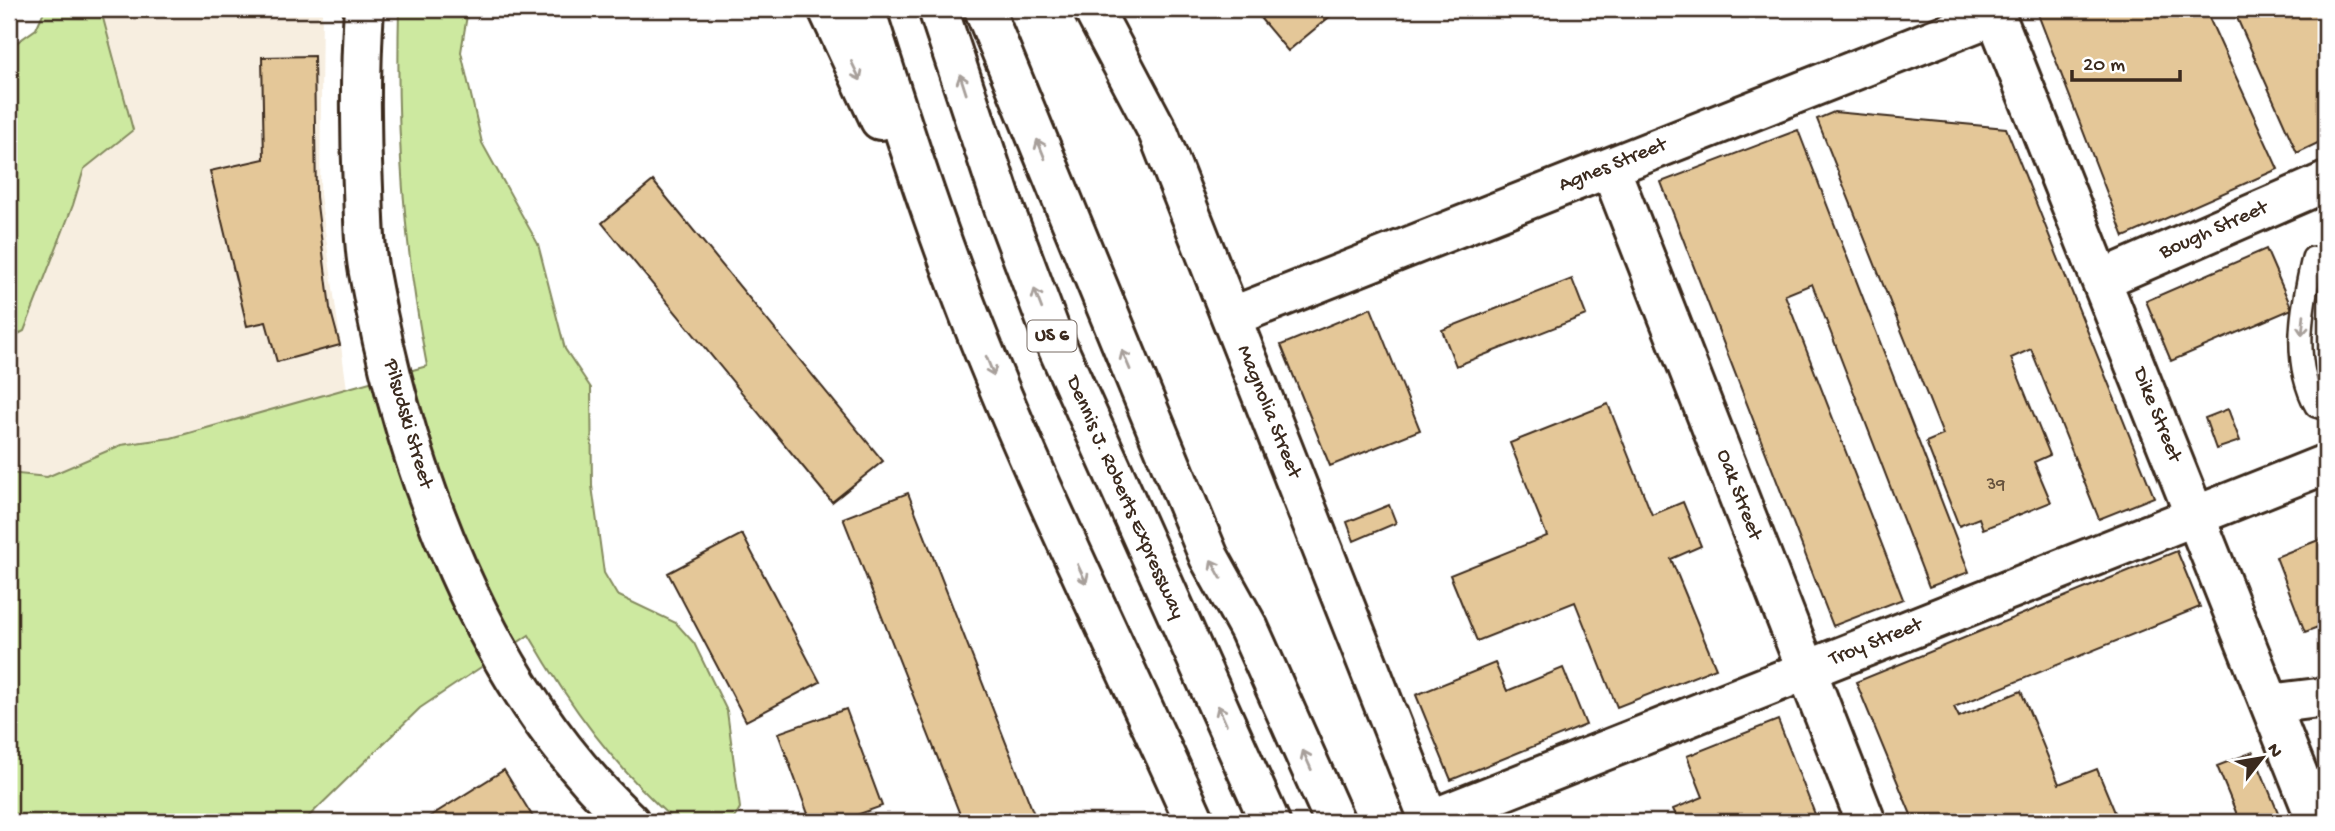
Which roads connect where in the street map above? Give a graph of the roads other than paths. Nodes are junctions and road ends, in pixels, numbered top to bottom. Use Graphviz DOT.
graph roads {
  1 [pos="364,9"];
  2 [pos="828,9"];
  3 [pos="865,9"];
  4 [pos="938,9"];
  5 [pos="984,9"];
  6 [pos="1093,9"];
  7 [pos="1994,12"];
  8 [pos="1610,168"];
  9 [pos="2326,182"];
  10 [pos="947,257"];
  11 [pos="2313,258"];
  12 [pos="2103,279"];
  13 [pos="1231,317"];
  14 [pos="2326,409"];
  15 [pos="2326,464"];
  16 [pos="2196,516"];
  17 [pos="1807,670"];
  18 [pos="1132,679"];
  19 [pos="2326,697"];
  20 [pos="2270,704"];
  21 [pos="630,822"];
  22 [pos="1184,822"];
  23 [pos="1195,822"];
  24 [pos="1270,822"];
  25 [pos="1335,822"];
  26 [pos="1428,822"];
  27 [pos="1866,822"];
  28 [pos="2317,822"];
  1 -- 21 [label="main road, Pilsudski Street"];
  2 -- 10 [label="main road, one-way"];
  3 -- 10 [label="main road"];
  24 -- 4 [label="main road, Dennis J. Roberts Expressway / US 6, one-way"];
  25 -- 5 [label="main road, one-way"];
  6 -- 13 [label="main road, Magnolia Street"];
  7 -- 8 [label="main road, Agnes Street"];
  7 -- 12 [label="main road, Dike Street"];
  8 -- 13 [label="main road, Agnes Street"];
  8 -- 17 [label="main road, Oak Street"];
  9 -- 12 [label="main road, Bough Street"];
  10 -- 18 [label="main road, one-way"];
  11 -- 14 [label="lane, one-way"];
  12 -- 16 [label="main road, Dike Street"];
  13 -- 26 [label="main road, Magnolia Street"];
  15 -- 16 [label="main road, Troy Street"];
  16 -- 17 [label="main road, Troy Street"];
  16 -- 20 [label="main road, Dike Street"];
  17 -- 26 [label="main road, Troy Street"];
  17 -- 27 [label="main road, Oak Street"];
  18 -- 22 [label="main road"];
  18 -- 23 [label="main road"];
  19 -- 20 [label="main road"];
  20 -- 28 [label="main road, Dike Street"];
}
